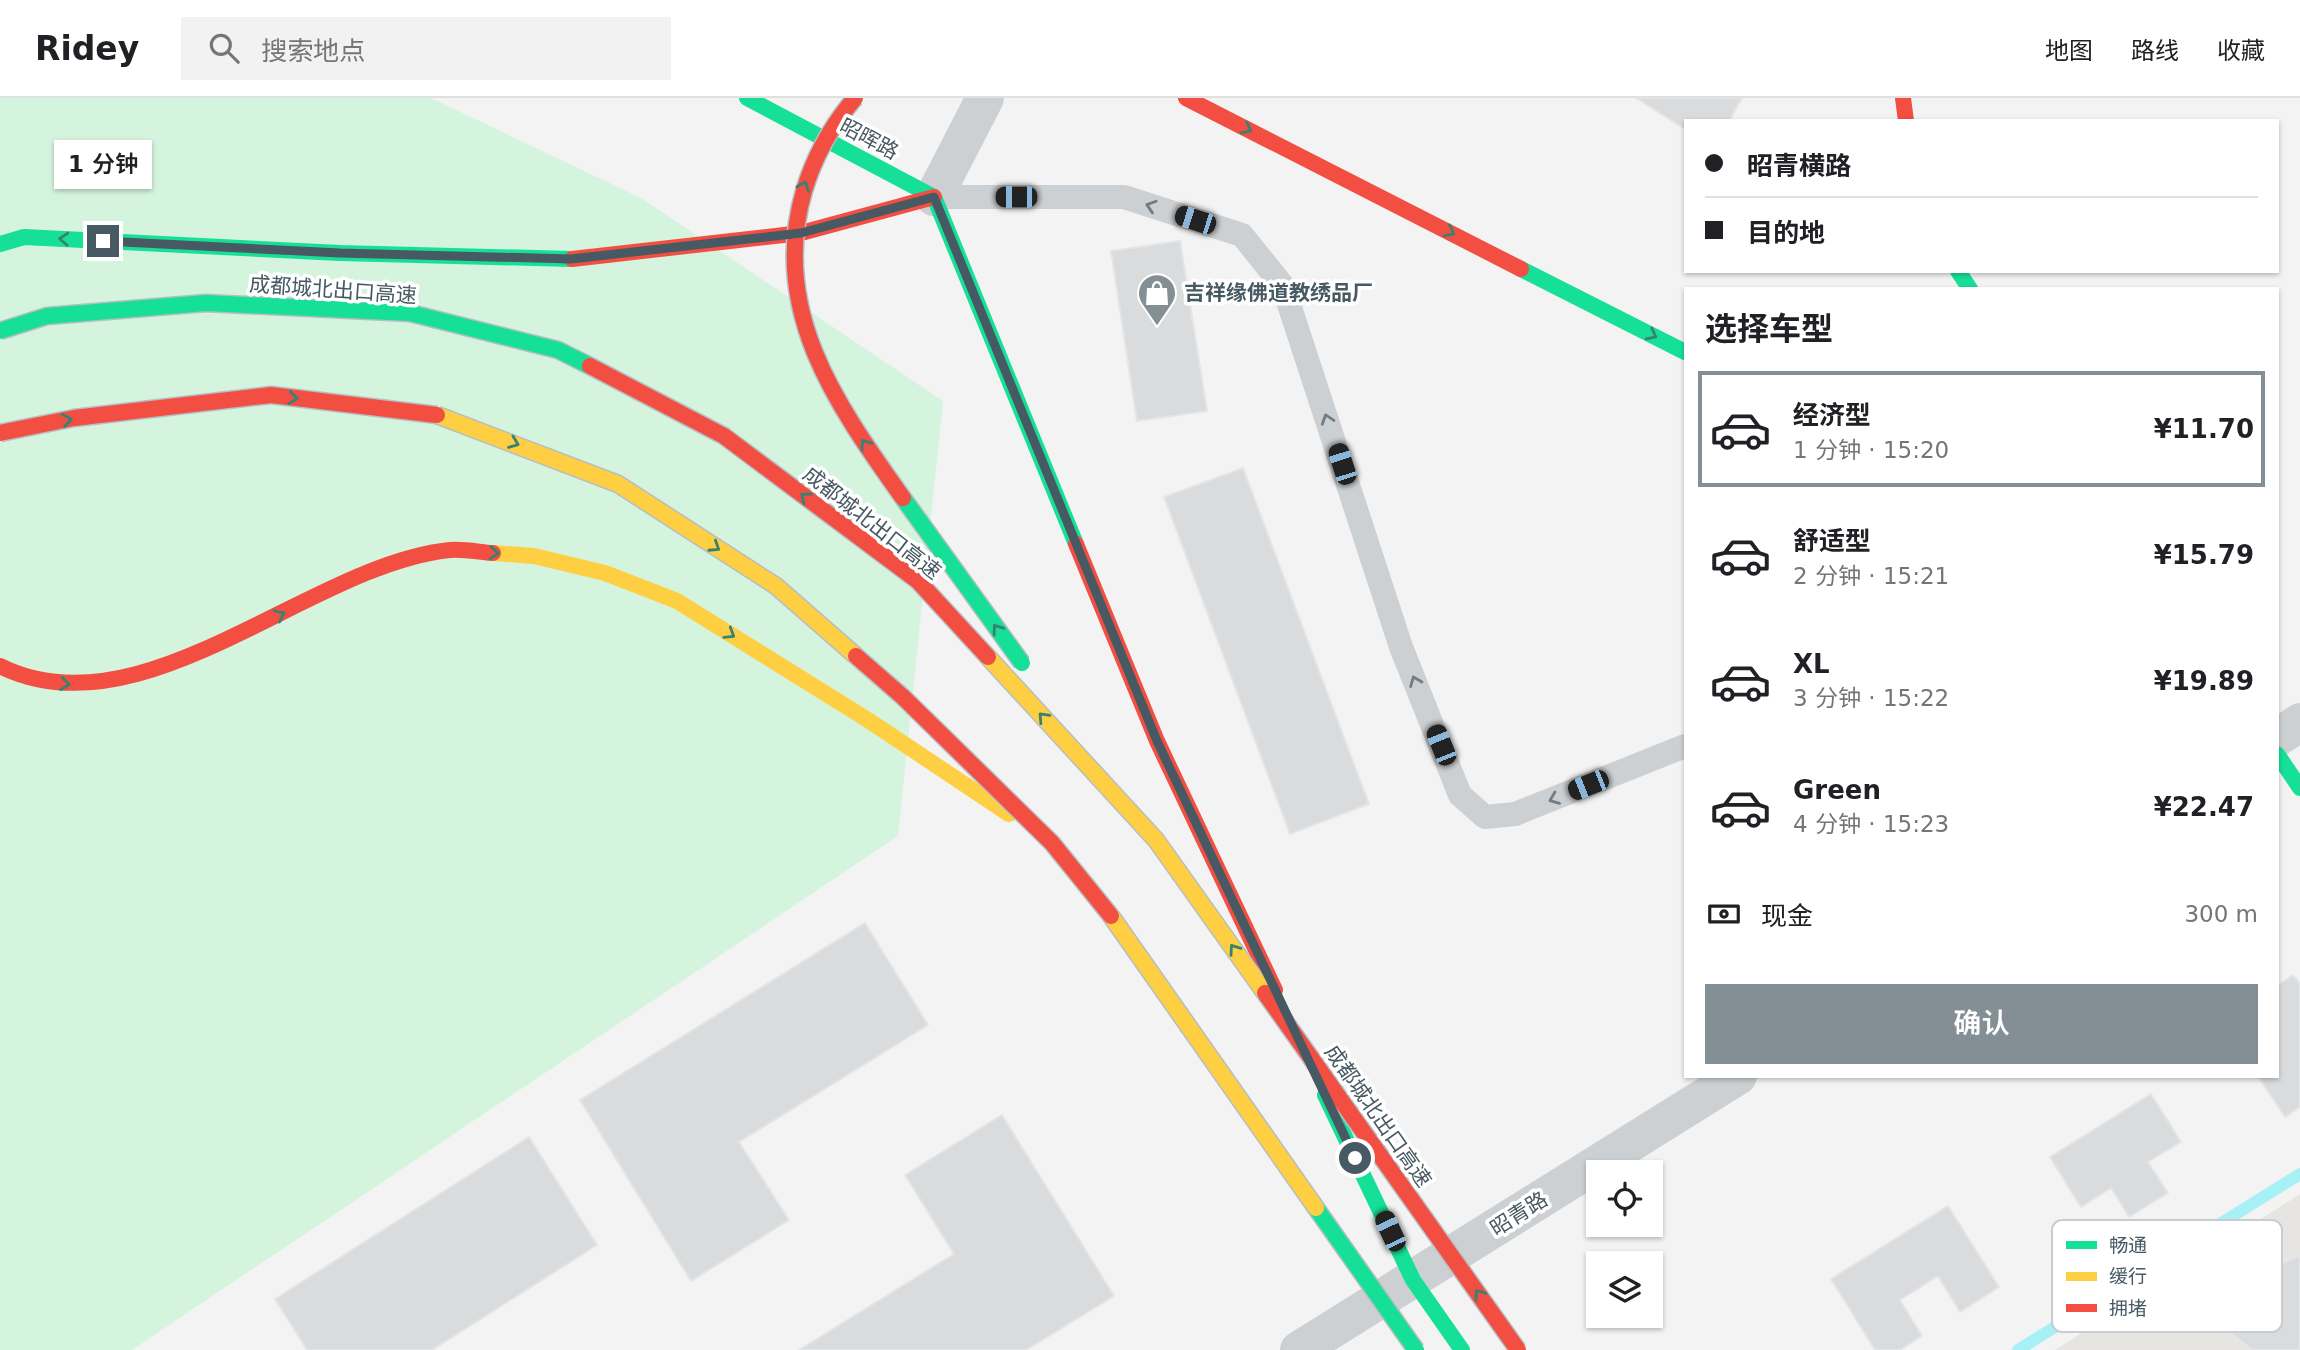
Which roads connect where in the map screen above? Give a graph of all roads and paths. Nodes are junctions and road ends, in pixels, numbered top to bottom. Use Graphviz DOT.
graph roads {
  1 [pos="747,98"];
  2 [pos="855,98"];
  3 [pos="985,98"];
  4 [pos="1186,98"];
  5 [pos="1903,98"];
  6 [pos="1906,119"];
  7 [pos="934,197"];
  8 [pos="0,244"];
  9 [pos="0,331"];
  10 [pos="1684,351"];
  11 [pos="0,433"];
  12 [pos="0,666"];
  13 [pos="1030,674"];
  14 [pos="1047,696"];
  15 [pos="2300,722"];
  16 [pos="2279,737"];
  17 [pos="1684,746"];
  18 [pos="2279,757"];
  19 [pos="2300,788"];
  20 [pos="1156,840"];
  21 [pos="1052,843"];
  22 [pos="1735,1078"];
  23 [pos="1413,1280"];
  24 [pos="1299,1350"];
  25 [pos="1416,1350"];
  26 [pos="1462,1350"];
  27 [pos="1518,1350"];
  1 -- 7 [label="main road, 昭晖路"];
  13 -- 2 [label="main road, one-way, bridge"];
  3 -- 7 [label="street"];
  4 -- 10 [label="main road, one-way"];
  5 -- 6 [label="main road"];
  7 -- 8 [label="main road, one-way"];
  17 -- 7 [label="lane, one-way"];
  7 -- 23 [label="main road"];
  20 -- 9 [label="main road, 成都城北出口高速, one-way, bridge"];
  11 -- 21 [label="main road, one-way, bridge"];
  12 -- 21 [label="main road, one-way, bridge"];
  14 -- 20 [label="main road, bridge"];
  15 -- 16 [label="street"];
  18 -- 19 [label="main road"];
  27 -- 20 [label="main road, 成都城北出口高速, one-way, bridge"];
  21 -- 25 [label="main road, bridge"];
  22 -- 23 [label="street, 昭青路"];
  23 -- 24 [label="street, 昭青路"];
  23 -- 26 [label="main road"];
}
